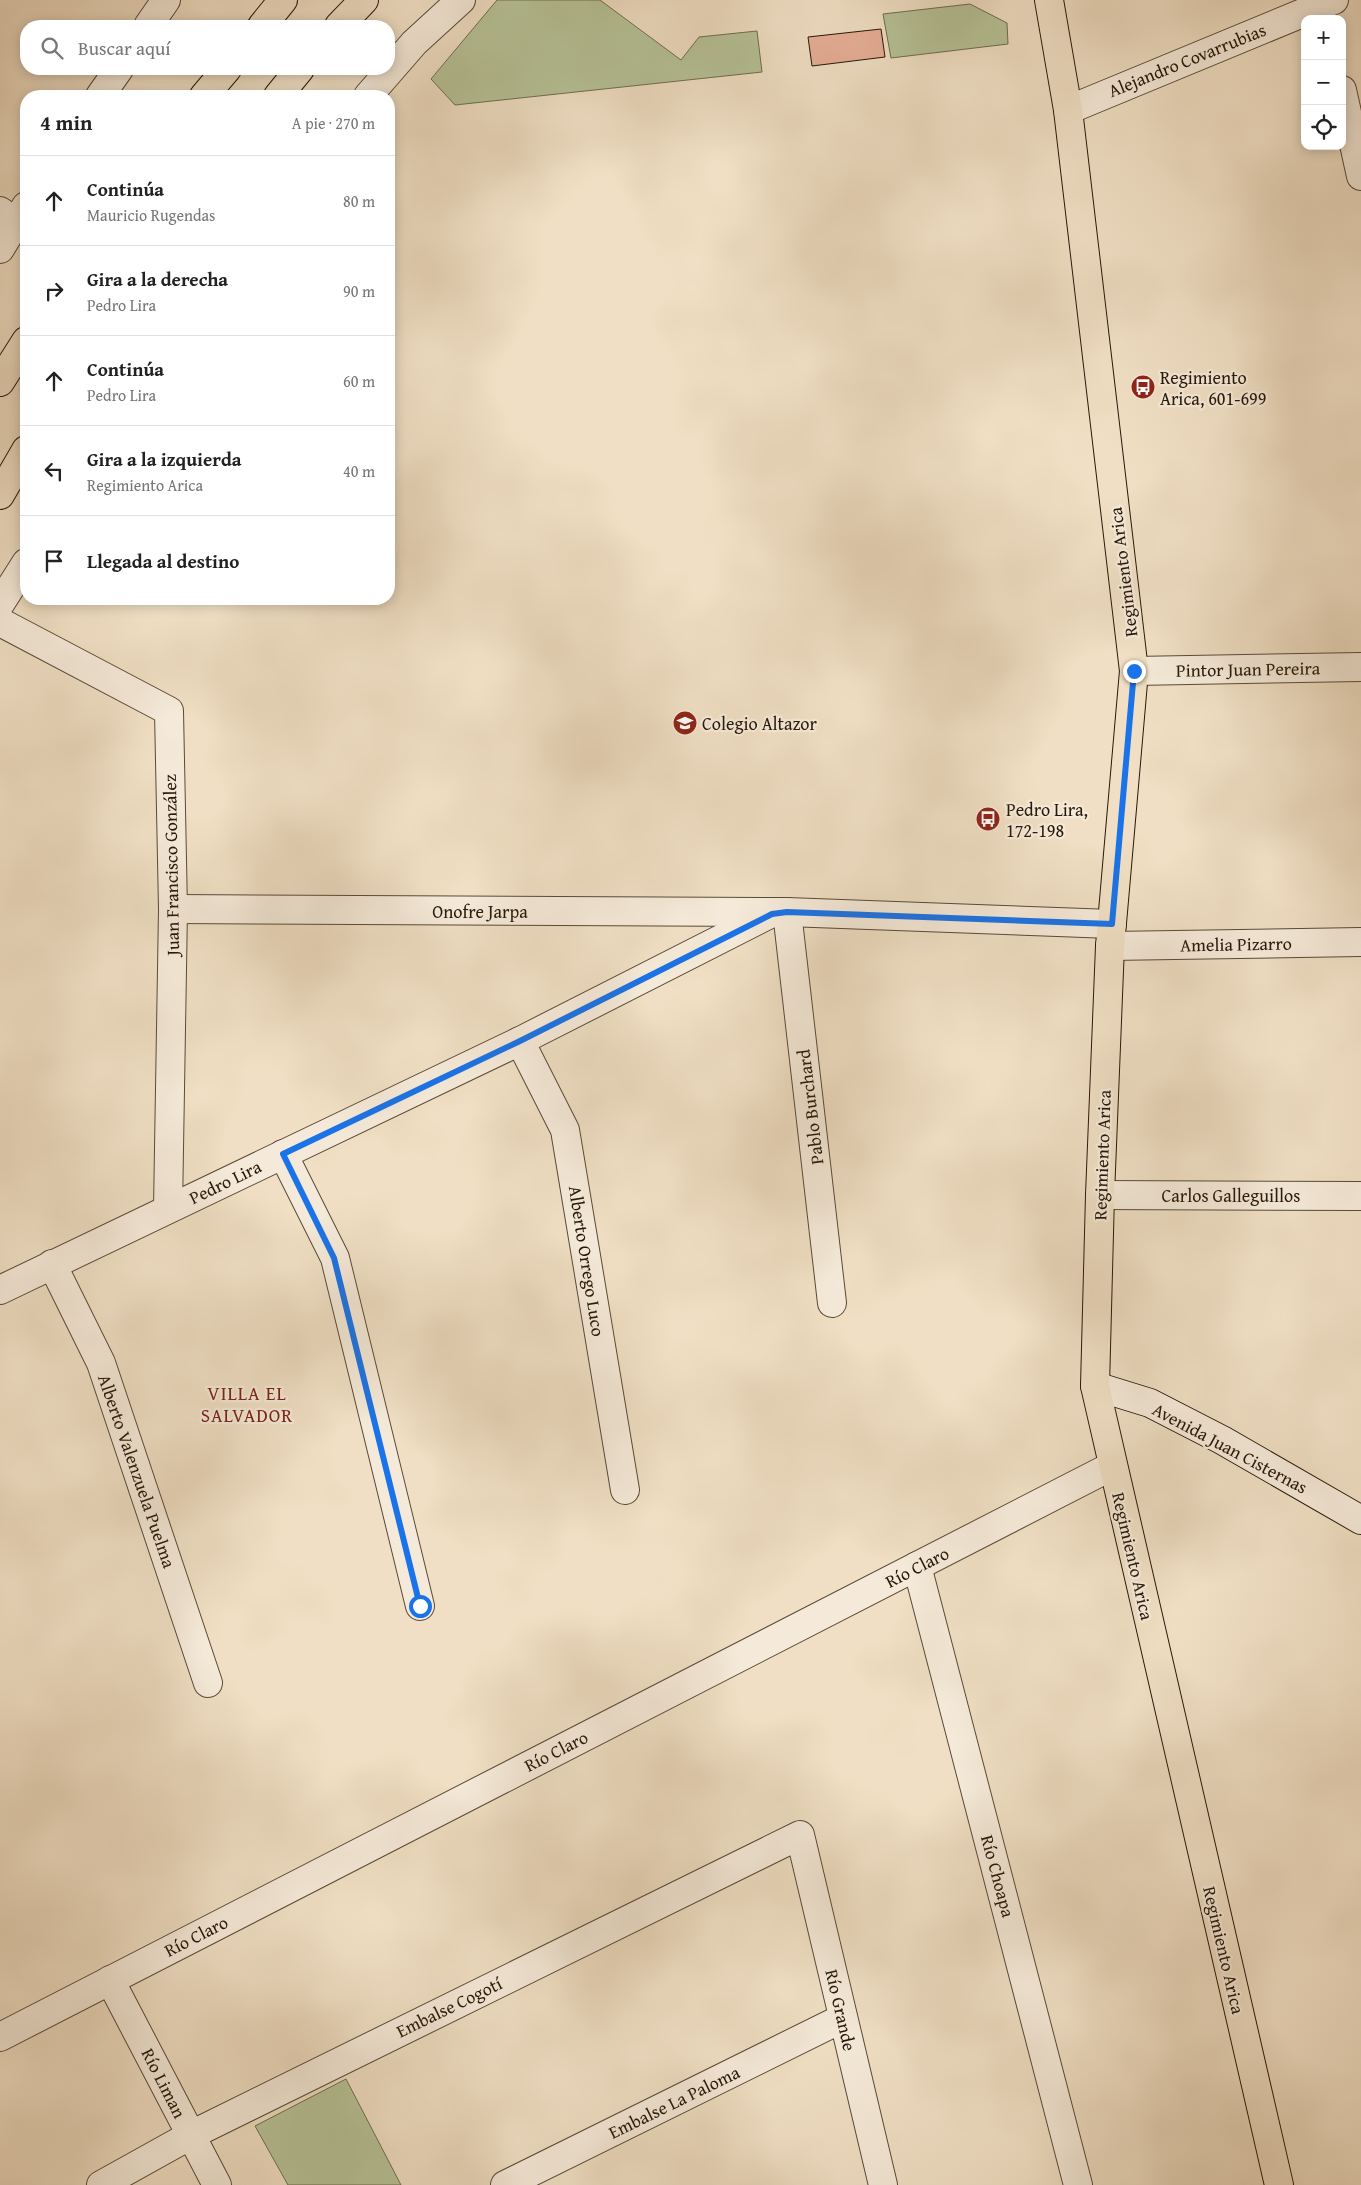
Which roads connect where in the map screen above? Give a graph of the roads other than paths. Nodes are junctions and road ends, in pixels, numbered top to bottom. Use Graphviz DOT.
graph roads {
  1 [pos="283,0"];
  2 [pos="364,0"];
  3 [pos="461,0"];
  4 [pos="1049,0"];
  5 [pos="1065,0"];
  6 [pos="1328,8"];
  7 [pos="267,20"];
  8 [pos="345,20"];
  9 [pos="395,65"];
  10 [pos="115,75"];
  11 [pos="221,75"];
  12 [pos="295,75"];
  13 [pos="386,75"];
  14 [pos="104,90"];
  15 [pos="209,90"];
  16 [pos="283,90"];
  17 [pos="373,90"];
  18 [pos="1345,105"];
  19 [pos="1068,110"];
  20 [pos="1361,176"];
  21 [pos="14,213"];
  22 [pos="0,249"];
  23 [pos="20,350"];
  24 [pos="0,382"];
  25 [pos="20,460"];
  26 [pos="0,495"];
  27 [pos="20,572"];
  28 [pos="0,604"];
  29 [pos="0,622"];
  30 [pos="1361,667"];
  31 [pos="1134,671"];
  32 [pos="173,908"];
  33 [pos="779,913"];
  34 [pos="1111,935"];
  35 [pos="1361,942"];
  36 [pos="520,1041"];
  37 [pos="283,1154"];
  38 [pos="1100,1195"];
  39 [pos="1361,1196"];
  40 [pos="168,1210"];
  41 [pos="52,1264"];
  42 [pos="0,1290"];
  43 [pos="832,1302"];
  44 [pos="1095,1386"];
  45 [pos="1112,1466"];
  46 [pos="625,1490"];
  47 [pos="1361,1520"];
  48 [pos="917,1566"];
  49 [pos="420,1606"];
  50 [pos="208,1683"];
  51 [pos="800,1835"];
  52 [pos="110,1980"];
  53 [pos="843,2018"];
  54 [pos="0,2037"];
  55 [pos="191,2135"];
  56 [pos="101,2185"];
  57 [pos="217,2185"];
  58 [pos="505,2185"];
  59 [pos="883,2185"];
  60 [pos="1078,2185"];
  61 [pos="1278,2185"];
  1 -- 7 [label="main road"];
  2 -- 8 [label="main road"];
  3 -- 9 [label="street"];
  4 -- 19 [label="main road, Regimiento Arica"];
  5 -- 19 [label="main road, Regimiento Arica"];
  6 -- 19 [label="street, Alejandro Covarrubias"];
  10 -- 14 [label="street"];
  11 -- 15 [label="main road"];
  12 -- 16 [label="main road"];
  13 -- 17 [label="street"];
  18 -- 20 [label="street"];
  19 -- 31 [label="main road, Regimiento Arica"];
  21 -- 22 [label="street"];
  23 -- 24 [label="main road"];
  25 -- 26 [label="main road"];
  27 -- 28 [label="street"];
  29 -- 32 [label="street, Juan Francisco González"];
  30 -- 31 [label="street, Pintor Juan Pereira"];
  31 -- 34 [label="main road, Regimiento Arica"];
  32 -- 33 [label="street, Onofre Jarpa"];
  32 -- 40 [label="street, Juan Francisco González"];
  33 -- 34 [label="street, Pedro Lira"];
  33 -- 36 [label="street, Pedro Lira"];
  33 -- 43 [label="street, Pablo Burchard"];
  34 -- 35 [label="street, Amelia Pizarro"];
  34 -- 38 [label="main road, Regimiento Arica"];
  36 -- 37 [label="street, Pedro Lira"];
  36 -- 46 [label="street, Alberto Orrego Luco"];
  37 -- 40 [label="street, Pedro Lira"];
  37 -- 49 [label="street"];
  38 -- 39 [label="street, Carlos Galleguillos"];
  38 -- 44 [label="main road, Regimiento Arica"];
  40 -- 41 [label="street, Pedro Lira"];
  41 -- 42 [label="street, Pedro Lira"];
  41 -- 50 [label="street, Alberto Valenzuela Puelma"];
  44 -- 45 [label="main road, Regimiento Arica"];
  44 -- 47 [label="street, Avenida Juan Cisternas"];
  45 -- 48 [label="street, Río Claro"];
  45 -- 61 [label="main road, Regimiento Arica"];
  48 -- 52 [label="street, Río Claro"];
  48 -- 60 [label="street, Río Choapa"];
  51 -- 53 [label="street, Río Grande"];
  51 -- 55 [label="street, Embalse Cogotí"];
  52 -- 54 [label="street, Río Claro"];
  52 -- 55 [label="street, Río Liman"];
  53 -- 58 [label="street, Embalse La Paloma"];
  53 -- 59 [label="street, Río Grande"];
  55 -- 56 [label="street, Embalse Cogotí"];
  55 -- 57 [label="street, Río Liman"];
}
